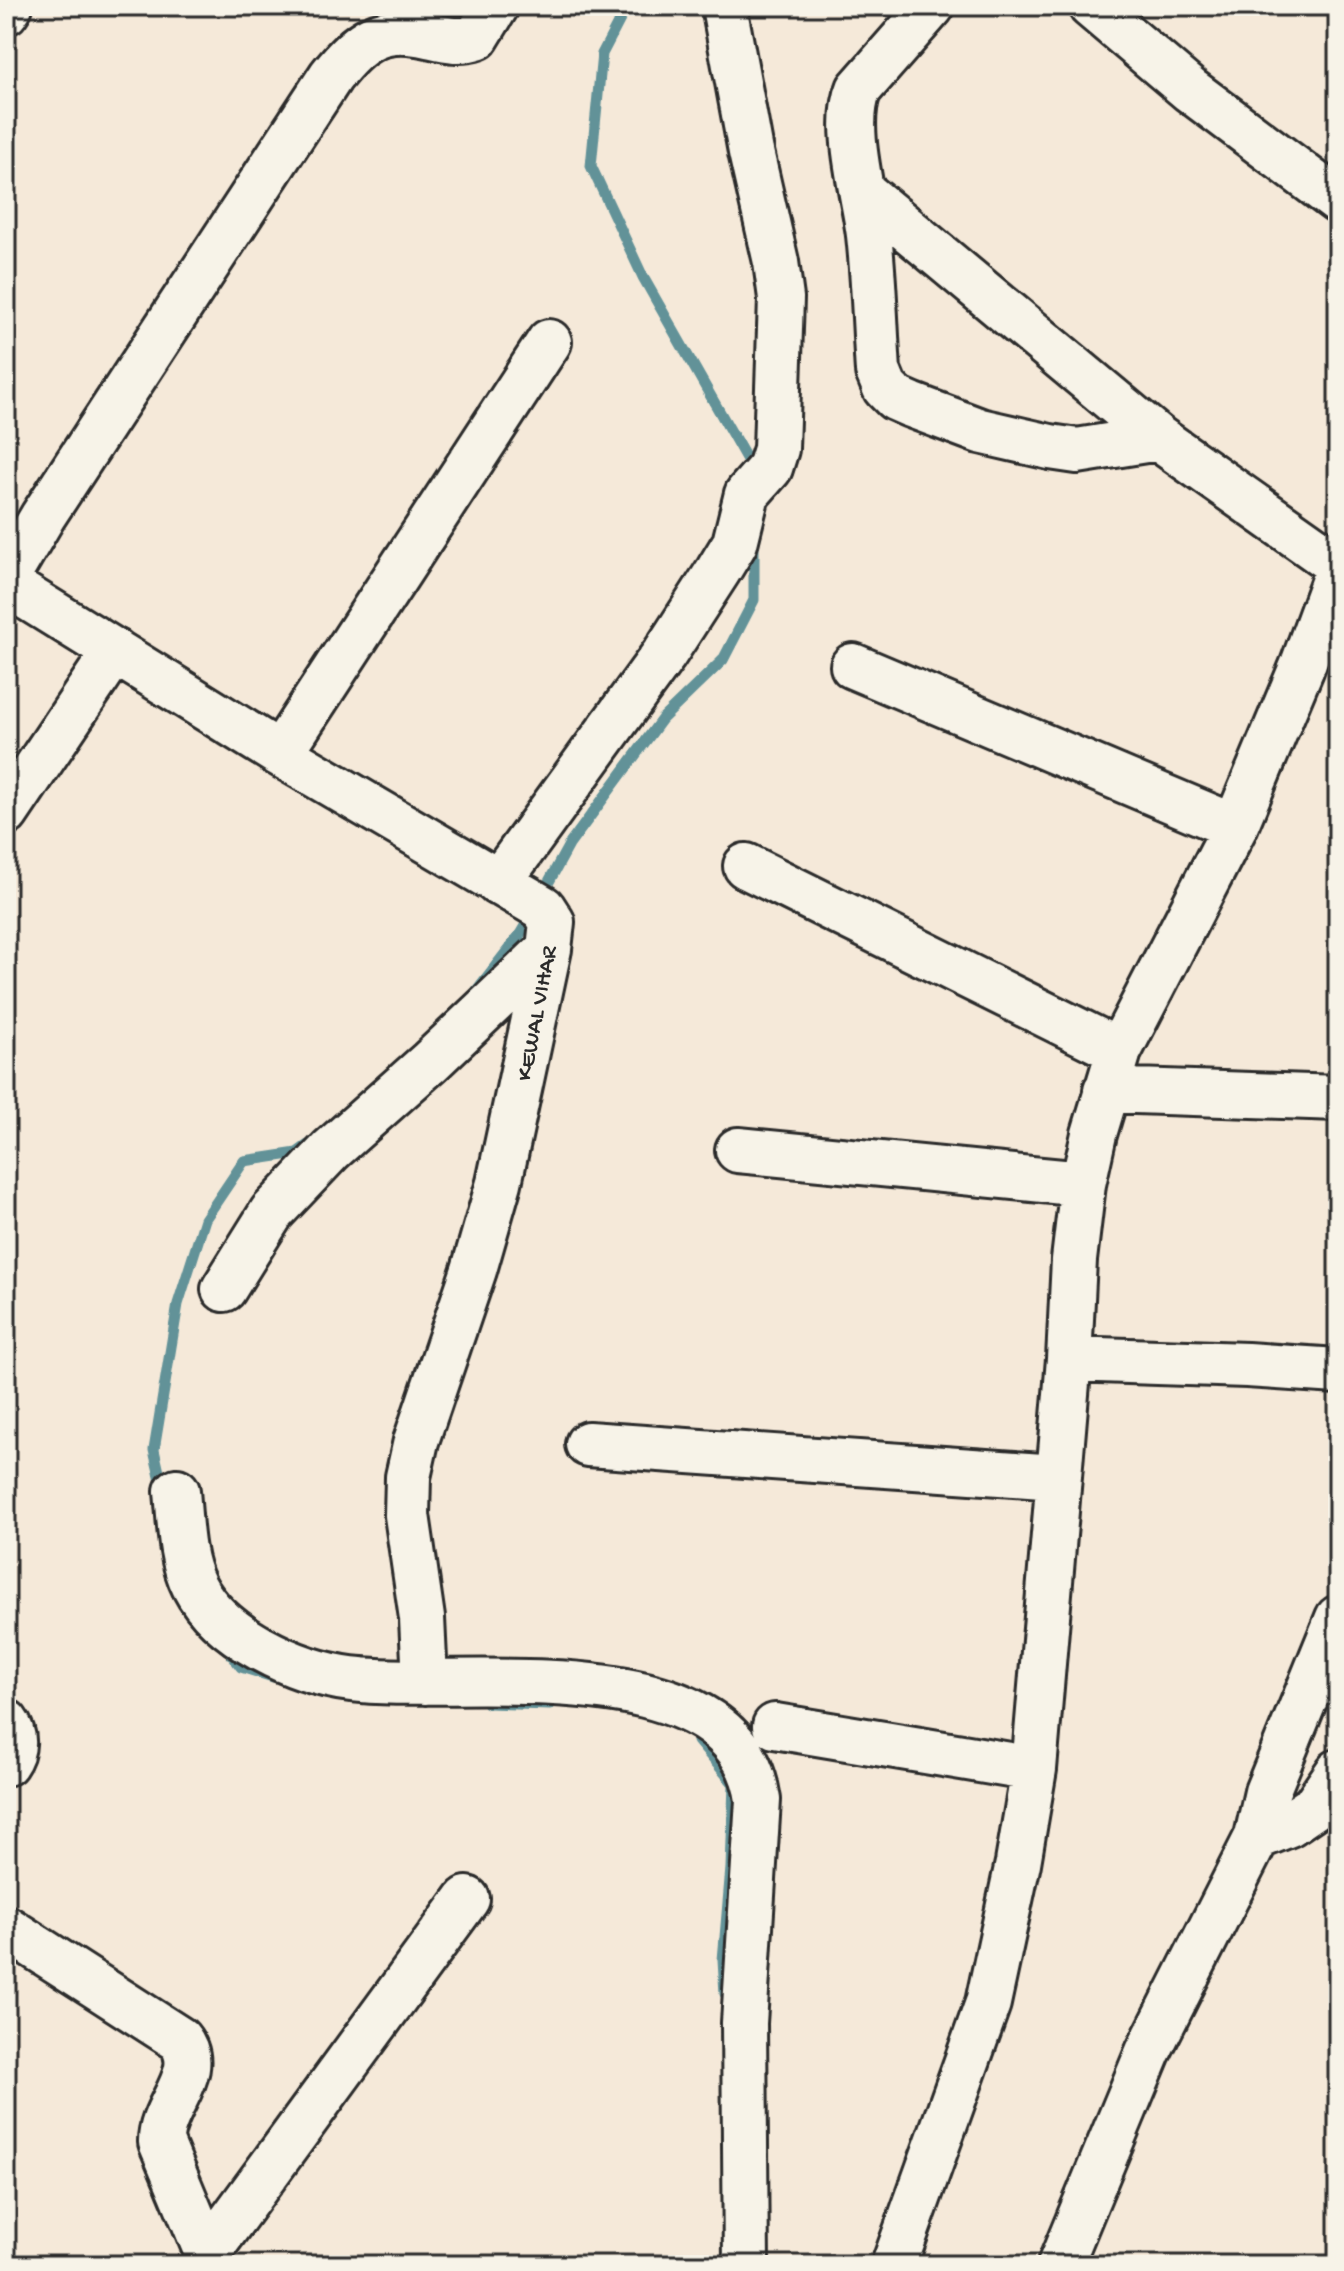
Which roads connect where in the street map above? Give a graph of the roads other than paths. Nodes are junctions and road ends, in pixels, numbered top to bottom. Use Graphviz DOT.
graph roads {
  1 [pos="10,6"];
  2 [pos="496,6"];
  3 [pos="724,6"];
  4 [pos="932,6"];
  5 [pos="1091,6"];
  6 [pos="6,12"];
  7 [pos="864,193"];
  8 [pos="1338,201"];
  9 [pos="549,342"];
  10 [pos="1158,438"];
  11 [pos="1338,567"];
  12 [pos="6,582"];
  13 [pos="115,651"];
  14 [pos="853,666"];
  15 [pos="280,754"];
  16 [pos="6,813"];
  17 [pos="1235,827"];
  18 [pos="746,866"];
  19 [pos="529,909"];
  20 [pos="1112,1070"];
  21 [pos="1338,1098"];
  22 [pos="738,1150"];
  23 [pos="1083,1184"];
  24 [pos="224,1289"];
  25 [pos="1069,1359"];
  26 [pos="1338,1371"];
  27 [pos="588,1444"];
  28 [pos="1057,1477"];
  29 [pos="177,1491"];
  30 [pos="1338,1618"];
  31 [pos="425,1682"];
  32 [pos="6,1722"];
  33 [pos="775,1726"];
  34 [pos="6,1763"];
  35 [pos="1034,1769"];
  36 [pos="1338,1772"];
  37 [pos="1257,1837"];
  38 [pos="467,1899"];
  39 [pos="6,1928"];
  40 [pos="210,2259"];
  41 [pos="746,2265"];
  42 [pos="894,2265"];
  43 [pos="1060,2265"];
  1 -- 6 [label="street"];
  2 -- 12 [label="street"];
  3 -- 19 [label="street"];
  4 -- 7 [label="street"];
  5 -- 8 [label="street"];
  7 -- 10 [label="street"];
  7 -- 10 [label="street"];
  9 -- 15 [label="street"];
  10 -- 11 [label="street"];
  11 -- 17 [label="street"];
  12 -- 13 [label="street"];
  13 -- 15 [label="street"];
  13 -- 16 [label="street"];
  14 -- 17 [label="street"];
  15 -- 19 [label="street"];
  17 -- 20 [label="street"];
  18 -- 20 [label="street"];
  19 -- 24 [label="street"];
  19 -- 31 [label="street, KEWAL VIHAR"];
  20 -- 21 [label="street"];
  20 -- 23 [label="street"];
  22 -- 23 [label="street"];
  23 -- 25 [label="street"];
  25 -- 26 [label="street"];
  25 -- 28 [label="street"];
  27 -- 28 [label="street"];
  28 -- 35 [label="street"];
  29 -- 31 [label="street"];
  30 -- 37 [label="street"];
  31 -- 41 [label="street"];
  32 -- 34 [label="street"];
  33 -- 35 [label="street"];
  35 -- 42 [label="street"];
  36 -- 37 [label="street"];
  37 -- 43 [label="street"];
  38 -- 40 [label="street"];
  39 -- 40 [label="street"];
}
